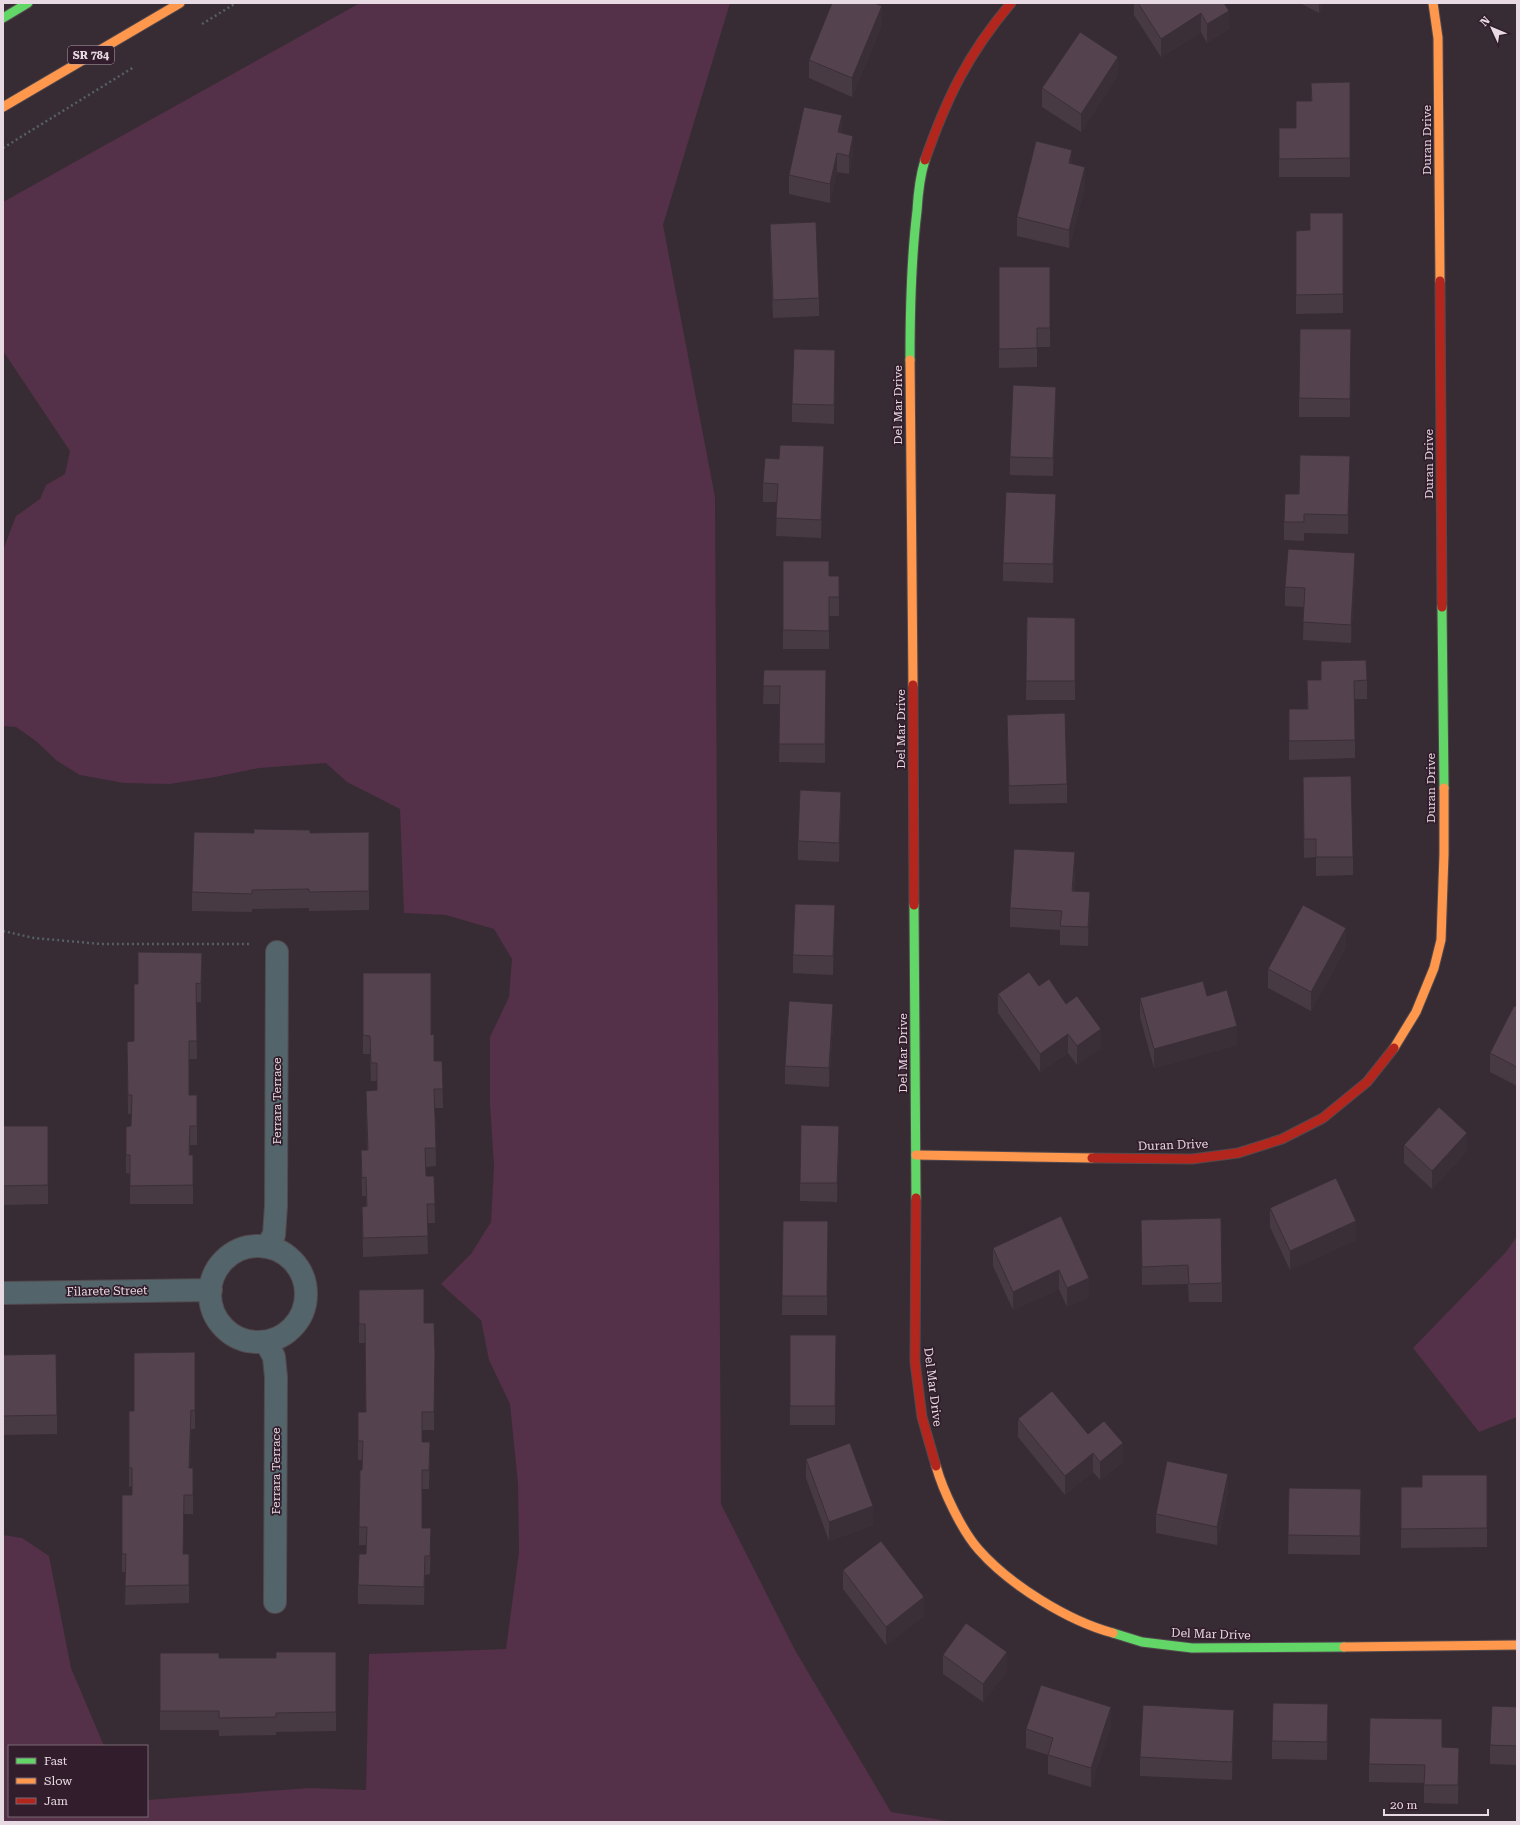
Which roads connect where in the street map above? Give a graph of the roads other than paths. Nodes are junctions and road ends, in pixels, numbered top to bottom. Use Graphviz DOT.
graph roads {
  1 [pos="28,3"];
  2 [pos="180,3"];
  3 [pos="1011,3"];
  4 [pos="1433,3"];
  5 [pos="3,18"];
  6 [pos="3,107"];
  7 [pos="277,952"];
  8 [pos="916,1155"];
  9 [pos="266,1247"];
  10 [pos="211,1290"];
  11 [pos="3,1293"];
  12 [pos="266,1342"];
  13 [pos="275,1602"];
  14 [pos="1517,1645"];
  1 -- 5 [label="street"];
  2 -- 6 [label="street, SR 784"];
  3 -- 8 [label="street, Del Mar Drive"];
  4 -- 8 [label="street, Duran Drive"];
  7 -- 9 [label="street, Ferrara Terrace"];
  8 -- 14 [label="street, Del Mar Drive"];
  9 -- 10 [label="street"];
  9 -- 12 [label="street"];
  10 -- 11 [label="street, Filarete Street"];
  10 -- 12 [label="street"];
  12 -- 13 [label="street, Ferrara Terrace"];
}
